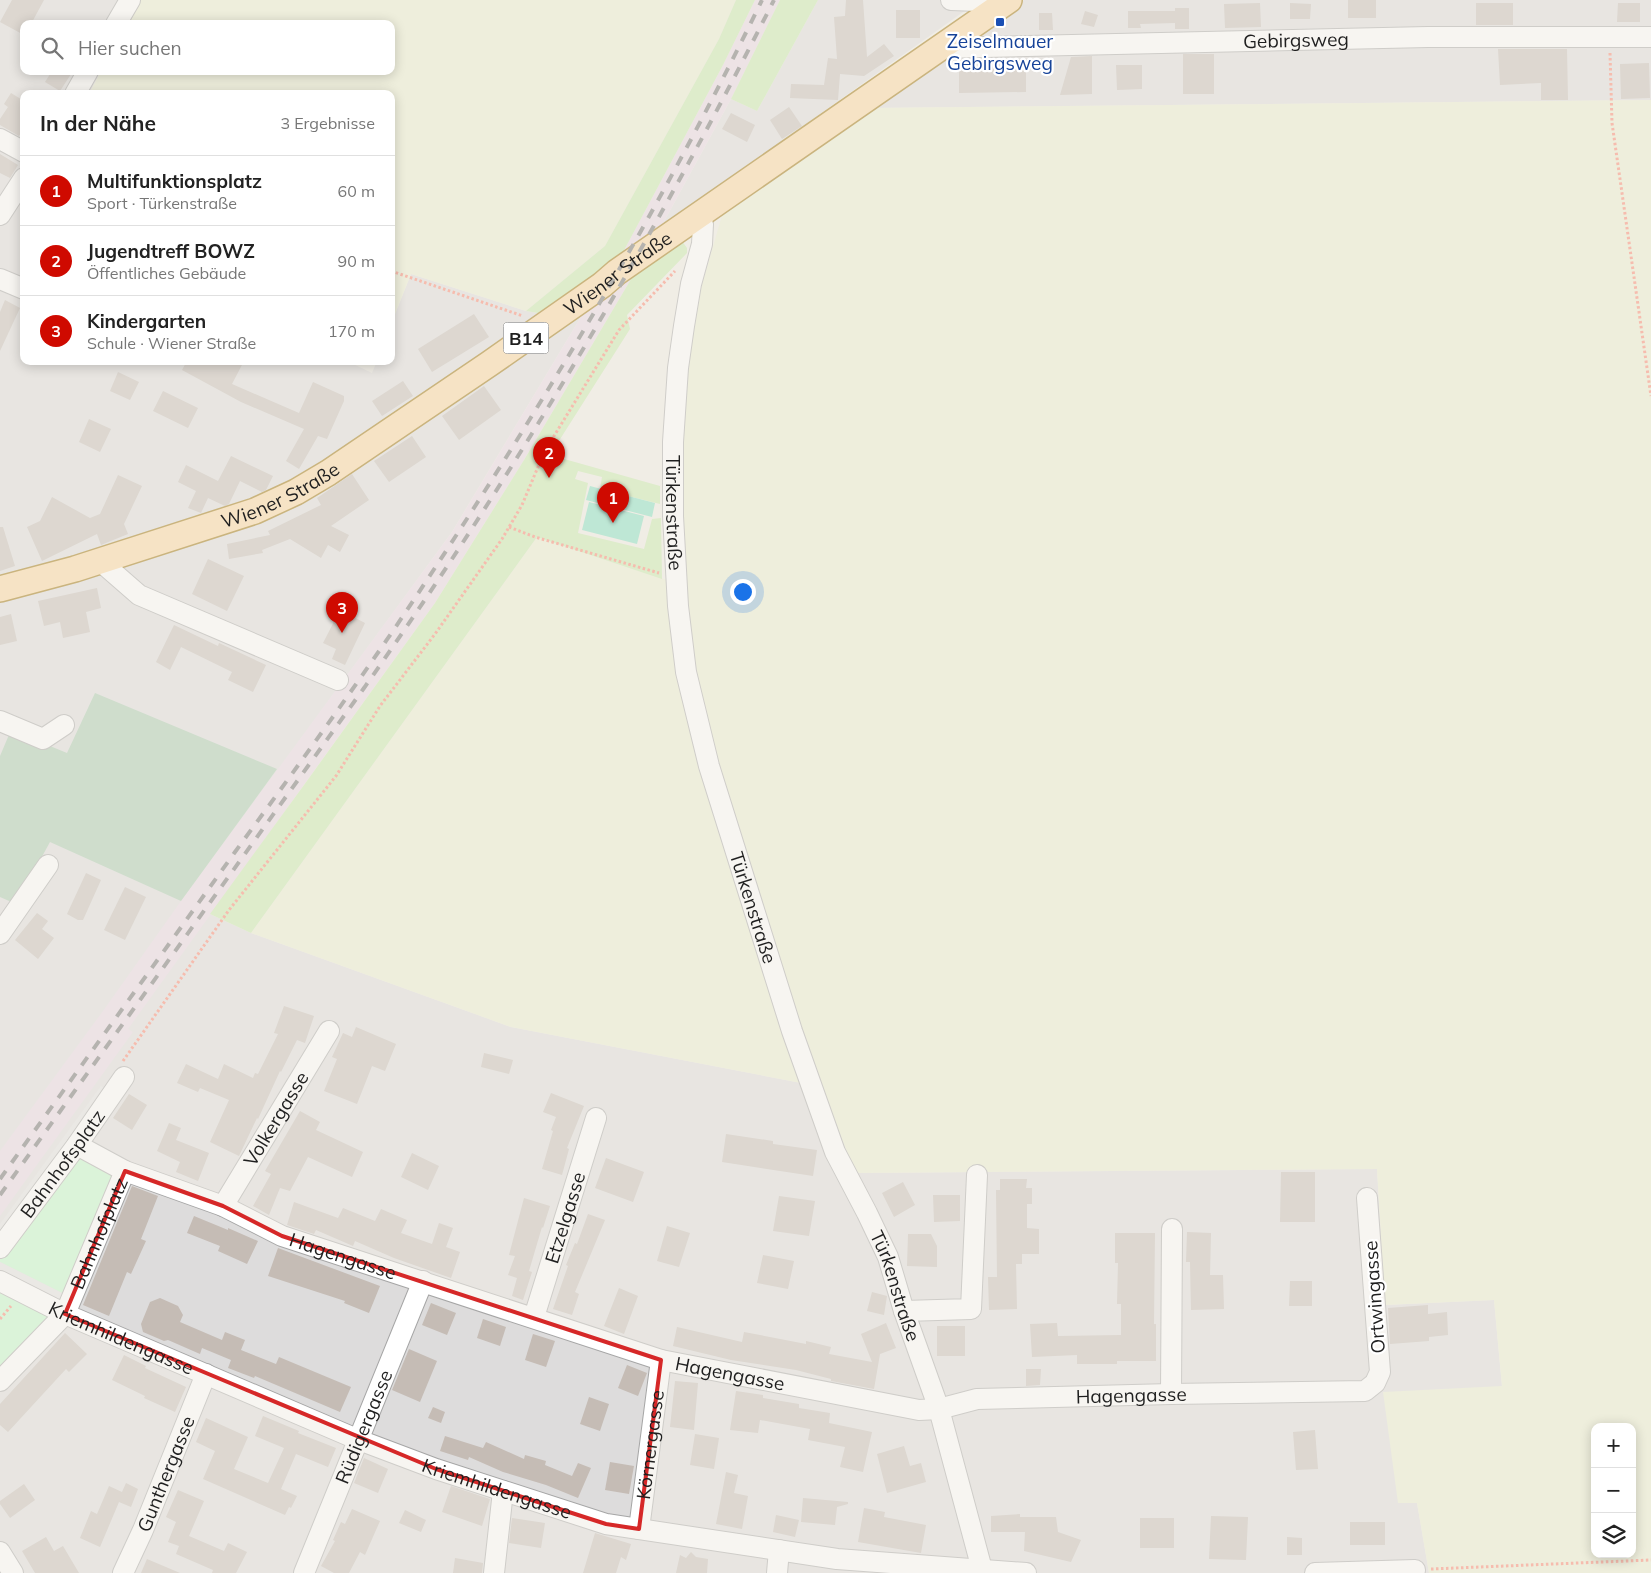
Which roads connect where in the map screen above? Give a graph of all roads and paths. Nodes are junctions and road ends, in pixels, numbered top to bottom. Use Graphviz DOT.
graph roads {
  1 [pos="130,0"];
  2 [pos="951,0"];
  3 [pos="1007,1"];
  4 [pos="118,20"];
  5 [pos="1651,37"];
  6 [pos="1609,38"];
  7 [pos="940,48"];
  8 [pos="86,75"];
  9 [pos="77,90"];
  10 [pos="0,139"];
  11 [pos="20,150"];
  12 [pos="20,184"];
  13 [pos="0,215"];
  14 [pos="698,218"];
  15 [pos="676,270"];
  16 [pos="395,272"];
  17 [pos="0,279"];
  18 [pos="20,287"];
  19 [pos="522,316"];
  20 [pos="1651,396"];
  21 [pos="509,527"];
  22 [pos="100,560"];
  23 [pos="666,575"];
  24 [pos="0,589"];
  25 [pos="338,680"];
  26 [pos="0,721"];
  27 [pos="64,725"];
  28 [pos="48,865"];
  29 [pos="3,926"];
  30 [pos="329,1031"];
  31 [pos="124,1077"];
  32 [pos="596,1118"];
  33 [pos="77,1145"];
  34 [pos="125,1171"];
  35 [pos="977,1176"];
  36 [pos="1367,1198"];
  37 [pos="223,1206"];
  38 [pos="1172,1230"];
  39 [pos="0,1248"];
  40 [pos="0,1281"];
  41 [pos="423,1281"];
  42 [pos="904,1311"];
  43 [pos="65,1314"];
  44 [pos="534,1317"];
  45 [pos="661,1360"];
  46 [pos="206,1374"];
  47 [pos="0,1381"];
  48 [pos="1365,1391"];
  49 [pos="1171,1394"];
  50 [pos="939,1408"];
  51 [pos="360,1440"];
  52 [pos="503,1491"];
  53 [pos="639,1530"];
  54 [pos="779,1550"];
  55 [pos="0,1552"];
  56 [pos="1651,1560"];
  57 [pos="1415,1570"];
  58 [pos="983,1571"];
  59 [pos="13,1573"];
  60 [pos="123,1573"];
  61 [pos="304,1573"];
  62 [pos="494,1573"];
  63 [pos="777,1573"];
  64 [pos="1026,1573"];
  65 [pos="1315,1573"];
  1 -- 4 [label="street"];
  2 -- 3 [label="street"];
  3 -- 7 [label="main road, Wiener Straße / B14"];
  5 -- 6 [label="street, Gebirgsweg"];
  6 -- 7 [label="street, Gebirgsweg"];
  6 -- 20 [label="path"];
  7 -- 14 [label="main road, Wiener Straße / B14"];
  8 -- 9 [label="street"];
  10 -- 11 [label="street"];
  12 -- 13 [label="street"];
  14 -- 22 [label="main road, Wiener Straße / B14"];
  14 -- 42 [label="street, Türkenstraße"];
  15 -- 21 [label="path"];
  16 -- 19 [label="path"];
  17 -- 18 [label="street"];
  21 -- 23 [label="path"];
  21 -- 31 [label="path"];
  22 -- 24 [label="main road, Wiener Straße / B14"];
  22 -- 25 [label="street"];
  26 -- 27 [label="street"];
  28 -- 29 [label="street"];
  30 -- 37 [label="street, Volkergasse"];
  31 -- 33 [label="street, Bahnhofsplatz"];
  32 -- 44 [label="street, Etzelgasse"];
  33 -- 34 [label="street, Bahnhofplatz"];
  33 -- 39 [label="street, Bahnhofsplatz"];
  34 -- 37 [label="street, Hagengasse"];
  34 -- 43 [label="street, Bahnhofplatz"];
  35 -- 42 [label="street"];
  36 -- 48 [label="street, Ortwingasse"];
  37 -- 41 [label="street, Hagengasse"];
  38 -- 49 [label="street"];
  40 -- 43 [label="street, Kriemhildengasse"];
  41 -- 44 [label="street, Hagengasse"];
  41 -- 51 [label="street, Rüdigergasse"];
  42 -- 50 [label="street, Türkenstraße"];
  43 -- 46 [label="street, Kriemhildengasse"];
  43 -- 47 [label="street, Bahnhofplatz"];
  44 -- 45 [label="street, Hagengasse"];
  45 -- 50 [label="street, Hagengasse"];
  45 -- 53 [label="street, Körnergasse"];
  46 -- 51 [label="street, Kriemhildengasse"];
  46 -- 60 [label="street, Gunthergasse"];
  48 -- 49 [label="street, Hagengasse"];
  49 -- 50 [label="street, Hagengasse"];
  50 -- 58 [label="street, Türkenstraße"];
  51 -- 52 [label="street, Kriemhildengasse"];
  51 -- 61 [label="street, Rüdigergasse"];
  52 -- 53 [label="street, Kriemhildengasse"];
  52 -- 62 [label="street"];
  53 -- 54 [label="street, Kriemhildengasse"];
  54 -- 58 [label="street, Kriemhildengasse"];
  54 -- 63 [label="street"];
  55 -- 59 [label="street"];
  56 -- 57 [label="path"];
  57 -- 65 [label="street"];
  58 -- 64 [label="street, Kriemhildengasse"];
}
